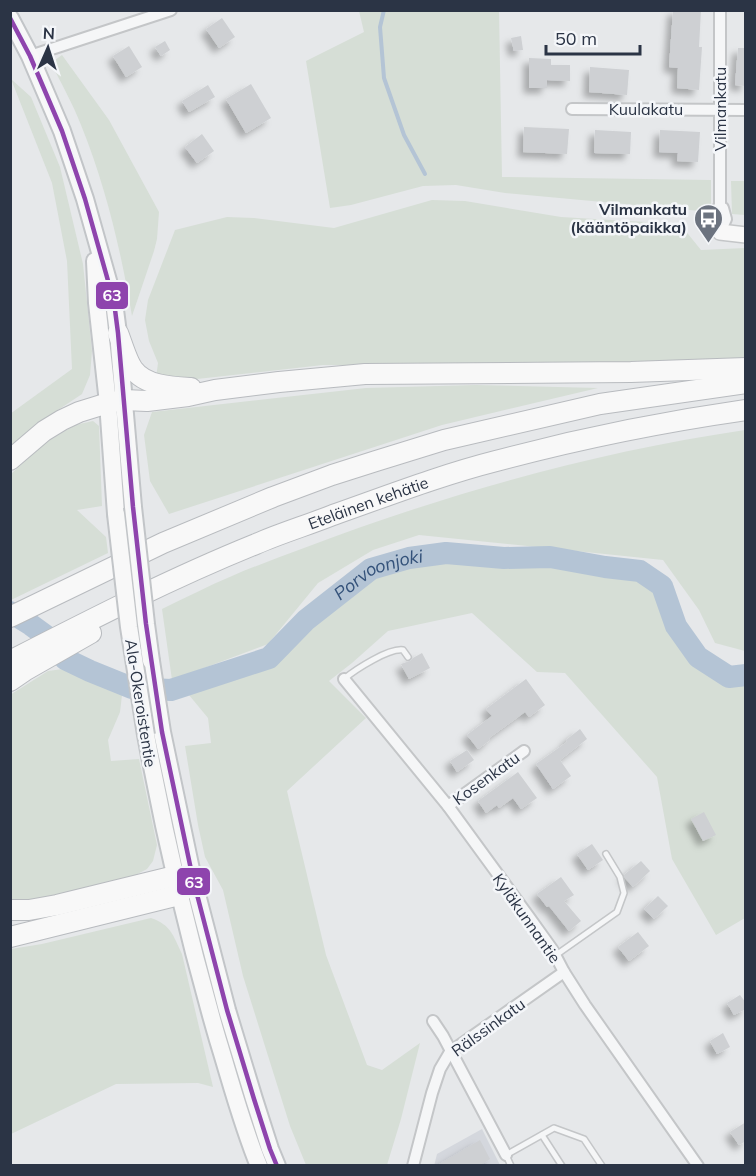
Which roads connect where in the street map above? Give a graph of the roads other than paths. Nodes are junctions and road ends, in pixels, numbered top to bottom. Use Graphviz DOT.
graph roads {
  1 [pos="171,10"];
  2 [pos="720,10"];
  3 [pos="10,18"];
  4 [pos="30,56"];
  5 [pos="572,109"];
  6 [pos="720,110"];
  7 [pos="746,110"];
  8 [pos="92,228"];
  9 [pos="720,232"];
  10 [pos="746,235"];
  11 [pos="118,333"];
  12 [pos="746,368"];
  13 [pos="746,383"];
  14 [pos="215,390"];
  15 [pos="116,401"];
  16 [pos="746,411"];
  17 [pos="10,460"];
  18 [pos="10,617"];
  19 [pos="408,657"];
  20 [pos="15,668"];
  21 [pos="344,680"];
  22 [pos="154,734"];
  23 [pos="524,750"];
  24 [pos="448,806"];
  25 [pos="606,854"];
  26 [pos="184,877"];
  27 [pos="179,895"];
  28 [pos="10,910"];
  29 [pos="10,937"];
  30 [pos="556,955"];
  31 [pos="564,972"];
  32 [pos="433,1021"];
  33 [pos="450,1052"];
  34 [pos="542,1134"];
  35 [pos="506,1155"];
  36 [pos="260,1166"];
  37 [pos="277,1166"];
  38 [pos="413,1166"];
  39 [pos="511,1166"];
  40 [pos="562,1166"];
  41 [pos="602,1166"];
  42 [pos="698,1166"];
  1 -- 4 [label="street"];
  2 -- 6 [label="street, Vilmankatu"];
  3 -- 4 [label="main road, Ala-Okeroistentie"];
  4 -- 8 [label="main road, Ala-Okeroistentie"];
  5 -- 6 [label="street, Kuulakatu"];
  6 -- 7 [label="street, Kuulakatu"];
  6 -- 9 [label="street, Vilmankatu"];
  8 -- 11 [label="main road, Ala-Okeroistentie"];
  8 -- 15 [label="main road, Ala-Okeroistentie"];
  9 -- 10 [label="street"];
  11 -- 14 [label="highway"];
  11 -- 15 [label="main road, Ala-Okeroistentie"];
  12 -- 14 [label="highway"];
  13 -- 18 [label="highway"];
  14 -- 15 [label="highway"];
  15 -- 17 [label="highway"];
  15 -- 22 [label="main road, Ala-Okeroistentie, bridge"];
  15 -- 22 [label="main road, Ala-Okeroistentie, bridge"];
  16 -- 20 [label="highway, Eteläinen kehätie"];
  19 -- 21 [label="lane"];
  21 -- 24 [label="street, Kyläkunnantie"];
  22 -- 26 [label="main road, Ala-Okeroistentie"];
  23 -- 24 [label="street, Kosenkatu"];
  24 -- 30 [label="street, Kyläkunnantie"];
  25 -- 30 [label="lane"];
  26 -- 27 [label="highway"];
  26 -- 28 [label="highway"];
  26 -- 37 [label="main road, Ala-Okeroistentie"];
  27 -- 29 [label="highway"];
  27 -- 36 [label="main road"];
  30 -- 31 [label="street, Kyläkunnantie"];
  31 -- 33 [label="street, Rälssinkatu"];
  31 -- 42 [label="street, Kyläkunnantie"];
  32 -- 33 [label="street"];
  33 -- 35 [label="street"];
  33 -- 38 [label="street, Rälssinkatu"];
  34 -- 35 [label="lane"];
  34 -- 40 [label="lane"];
  34 -- 41 [label="lane"];
  35 -- 39 [label="lane"];
}
